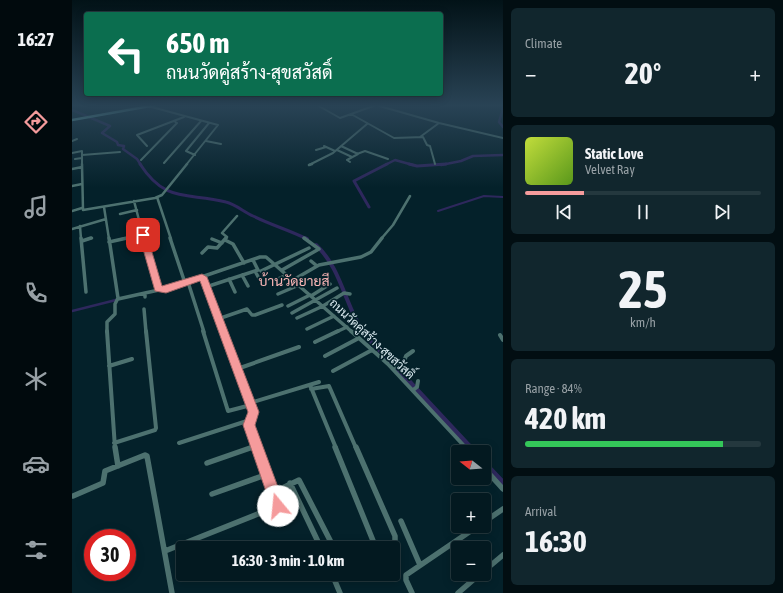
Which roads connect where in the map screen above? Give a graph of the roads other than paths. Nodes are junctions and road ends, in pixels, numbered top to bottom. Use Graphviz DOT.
graph roads {
  1 [pos="143,133"];
  2 [pos="167,133"];
  3 [pos="190,133"];
  4 [pos="201,133"];
  5 [pos="212,133"];
  6 [pos="357,133"];
  7 [pos="384,133"];
  8 [pos="425,133"];
  9 [pos="480,133"];
  10 [pos="419,137"];
  11 [pos="503,138"];
  12 [pos="77,139"];
  13 [pos="72,141"];
  14 [pos="206,141"];
  15 [pos="221,144"];
  16 [pos="147,146"];
  17 [pos="341,146"];
  18 [pos="316,150"];
  19 [pos="336,150"];
  20 [pos="72,152"];
  21 [pos="120,152"];
  22 [pos="358,154"];
  23 [pos="195,155"];
  24 [pos="82,156"];
  25 [pos="352,157"];
  26 [pos="388,159"];
  27 [pos="141,160"];
  28 [pos="73,161"];
  29 [pos="164,162"];
  30 [pos="350,162"];
  31 [pos="436,164"];
  32 [pos="309,165"];
  33 [pos="82,168"];
  34 [pos="72,169"];
  35 [pos="82,184"];
  36 [pos="72,186"];
  37 [pos="410,196"];
  38 [pos="157,197"];
  39 [pos="134,202"];
  40 [pos="104,207"];
  41 [pos="82,208"];
  42 [pos="137,210"];
  43 [pos="72,211"];
  44 [pos="120,214"];
  45 [pos="237,216"];
  46 [pos="106,219"];
  47 [pos="80,226"];
  48 [pos="72,229"];
  49 [pos="143,235"];
  50 [pos="92,238"];
  51 [pos="304,238"];
  52 [pos="212,239"];
  53 [pos="82,241"];
  54 [pos="224,241"];
  55 [pos="109,242"];
  56 [pos="309,248"];
  57 [pos="202,253"];
  58 [pos="253,260"];
  59 [pos="311,260"];
  60 [pos="244,263"];
  61 [pos="276,265"];
  62 [pos="317,266"];
  63 [pos="282,270"];
  64 [pos="255,271"];
  65 [pos="261,271"];
  66 [pos="242,275"];
  67 [pos="287,275"];
  68 [pos="202,277"];
  69 [pos="229,279"];
  70 [pos="293,280"];
  71 [pos="273,281"];
  72 [pos="186,282"];
  73 [pos="262,284"];
  74 [pos="330,284"];
  75 [pos="299,285"];
  76 [pos="248,286"];
  77 [pos="206,287"];
  78 [pos="336,288"];
  79 [pos="159,290"];
  80 [pos="86,292"];
  81 [pos="235,292"];
  82 [pos="278,294"];
  83 [pos="350,294"];
  84 [pos="311,296"];
  85 [pos="118,299"];
  86 [pos="316,301"];
  87 [pos="282,305"];
  88 [pos="288,306"];
  89 [pos="323,306"];
  90 [pos="144,309"];
  91 [pos="292,313"];
  92 [pos="334,316"];
  93 [pos="297,318"];
  94 [pos="218,319"];
  95 [pos="347,327"];
  96 [pos="307,329"];
  97 [pos="500,335"];
  98 [pos="359,338"];
  99 [pos="503,340"];
  100 [pos="315,342"];
  101 [pos="299,347"];
  102 [pos="372,350"];
  103 [pos="413,350"];
  104 [pos="325,356"];
  105 [pos="132,359"];
  106 [pos="109,366"];
  107 [pos="394,367"];
  108 [pos="237,369"];
  109 [pos="333,371"];
  110 [pos="418,381"];
  111 [pos="319,382"];
  112 [pos="310,387"];
  113 [pos="415,389"];
  114 [pos="250,404"];
  115 [pos="251,420"];
  116 [pos="114,443"];
  117 [pos="180,443"];
  118 [pos="463,445"];
  119 [pos="257,446"];
  120 [pos="207,463"];
  121 [pos="118,466"];
  122 [pos="268,474"];
  123 [pos="491,476"];
  124 [pos="290,483"];
  125 [pos="503,489"];
  126 [pos="274,492"];
  127 [pos="212,494"];
  128 [pos="73,496"];
  129 [pos="503,509"];
  130 [pos="491,517"];
  131 [pos="401,521"];
  132 [pos="468,533"];
  133 [pos="318,541"];
  134 [pos="330,541"];
  135 [pos="373,541"];
  136 [pos="395,541"];
  137 [pos="165,551"];
  138 [pos="503,555"];
  139 [pos="420,565"];
  140 [pos="491,565"];
  141 [pos="335,581"];
  142 [pos="472,581"];
  143 [pos="172,593"];
  144 [pos="340,593"];
  145 [pos="412,593"];
  146 [pos="458,593"];
  1 -- 16 [label="street"];
  2 -- 27 [label="street"];
  3 -- 29 [label="street"];
  4 -- 23 [label="street"];
  5 -- 14 [label="street"];
  6 -- 17 [label="street"];
  7 -- 10 [label="street"];
  8 -- 10 [label="street"];
  9 -- 11 [label="street"];
  10 -- 31 [label="street"];
  12 -- 13 [label="street"];
  14 -- 15 [label="street"];
  14 -- 23 [label="street"];
  17 -- 19 [label="street"];
  17 -- 22 [label="street"];
  18 -- 19 [label="street"];
  19 -- 25 [label="street"];
  19 -- 32 [label="street"];
  20 -- 24 [label="street"];
  21 -- 24 [label="street"];
  22 -- 25 [label="street"];
  22 -- 26 [label="street"];
  23 -- 38 [label="street"];
  24 -- 28 [label="street"];
  24 -- 33 [label="street"];
  25 -- 30 [label="street"];
  33 -- 34 [label="street"];
  33 -- 35 [label="street"];
  35 -- 36 [label="street"];
  35 -- 41 [label="street"];
  37 -- 62 [label="street"];
  38 -- 39 [label="street"];
  38 -- 72 [label="street"];
  39 -- 40 [label="street"];
  39 -- 42 [label="street"];
  40 -- 41 [label="street"];
  40 -- 46 [label="street"];
  41 -- 43 [label="street"];
  42 -- 44 [label="street"];
  42 -- 49 [label="street"];
  45 -- 54 [label="street"];
  46 -- 47 [label="street"];
  46 -- 55 [label="street"];
  47 -- 48 [label="street"];
  47 -- 53 [label="street"];
  49 -- 55 [label="street"];
  49 -- 79 [label="street"];
  50 -- 53 [label="street"];
  51 -- 63 [label="street"];
  52 -- 54 [label="street"];
  53 -- 80 [label="street"];
  54 -- 57 [label="street"];
  54 -- 60 [label="street"];
  55 -- 85 [label="street"];
  56 -- 61 [label="street"];
  58 -- 60 [label="street, ถนนวัดคู่สร้าง-สุขสวัสดิ์"];
  58 -- 61 [label="street, ถนนวัดคู่สร้าง-สุขสวัสดิ์"];
  58 -- 64 [label="street"];
  59 -- 62 [label="street"];
  60 -- 68 [label="street, ถนนวัดคู่สร้าง-สุขสวัสดิ์"];
  61 -- 63 [label="street, ถนนวัดคู่สร้าง-สุขสวัสดิ์"];
  61 -- 65 [label="street"];
  62 -- 70 [label="street"];
  63 -- 67 [label="street, ถนนวัดคู่สร้าง-สุขสวัสดิ์"];
  64 -- 66 [label="street"];
  64 -- 73 [label="street"];
  66 -- 69 [label="street"];
  66 -- 76 [label="street"];
  67 -- 70 [label="street, ถนนวัดคู่สร้าง-สุขสวัสดิ์"];
  67 -- 71 [label="street"];
  68 -- 72 [label="street, ถนนวัดคู่สร้าง-สุขสวัสดิ์"];
  68 -- 77 [label="street"];
  69 -- 77 [label="street"];
  69 -- 81 [label="street"];
  70 -- 75 [label="street, ถนนวัดคู่สร้าง-สุขสวัสดิ์"];
  72 -- 79 [label="street, ถนนวัดคู่สร้าง-สุขสวัสดิ์"];
  72 -- 114 [label="street"];
  74 -- 84 [label="street"];
  75 -- 82 [label="street"];
  75 -- 84 [label="street, ถนนวัดคู่สร้าง-สุขสวัสดิ์"];
  77 -- 94 [label="street"];
  78 -- 86 [label="street"];
  79 -- 85 [label="street, ถนนวัดคู่สร้าง-สุขสวัสดิ์"];
  83 -- 89 [label="street"];
  84 -- 86 [label="street, ถนนวัดคู่สร้าง-สุขสวัสดิ์"];
  84 -- 88 [label="street"];
  85 -- 106 [label="street"];
  86 -- 89 [label="street, ถนนวัดคู่สร้าง-สุขสวัสดิ์"];
  86 -- 91 [label="street"];
  87 -- 94 [label="street"];
  89 -- 92 [label="street, ถนนวัดคู่สร้าง-สุขสวัสดิ์"];
  89 -- 93 [label="street"];
  90 -- 116 [label="street"];
  92 -- 95 [label="street, ถนนวัดคู่สร้าง-สุขสวัสดิ์"];
  92 -- 96 [label="street"];
  94 -- 108 [label="street"];
  95 -- 98 [label="street, ถนนวัดคู่สร้าง-สุขสวัสดิ์"];
  95 -- 100 [label="street"];
  97 -- 99 [label="street"];
  98 -- 102 [label="street, ถนนวัดคู่สร้าง-สุขสวัสดิ์"];
  98 -- 104 [label="street"];
  101 -- 108 [label="street"];
  102 -- 107 [label="street, ถนนวัดคู่สร้าง-สุขสวัสดิ์"];
  102 -- 109 [label="street"];
  103 -- 107 [label="street"];
  105 -- 106 [label="street"];
  106 -- 116 [label="street"];
  107 -- 113 [label="street, ถนนวัดคู่สร้าง-สุขสวัสดิ์"];
  108 -- 114 [label="street"];
  110 -- 113 [label="street"];
  111 -- 112 [label="street"];
  112 -- 114 [label="street"];
  112 -- 135 [label="street"];
  112 -- 136 [label="street"];
  113 -- 118 [label="street, ถนนวัดคู่สร้าง-สุขสวัสดิ์"];
  114 -- 115 [label="street"];
  115 -- 117 [label="street"];
  115 -- 119 [label="street"];
  116 -- 121 [label="street"];
  119 -- 120 [label="street"];
  119 -- 122 [label="street"];
  121 -- 128 [label="street"];
  121 -- 137 [label="street"];
  122 -- 126 [label="street"];
  122 -- 127 [label="street"];
  123 -- 125 [label="street"];
  124 -- 126 [label="street"];
  124 -- 133 [label="street"];
  124 -- 134 [label="street"];
  126 -- 137 [label="street"];
  129 -- 130 [label="street"];
  131 -- 139 [label="street"];
  132 -- 139 [label="street"];
  137 -- 143 [label="street"];
  138 -- 140 [label="street"];
  139 -- 145 [label="street"];
  141 -- 144 [label="street"];
  142 -- 146 [label="street"];
}
